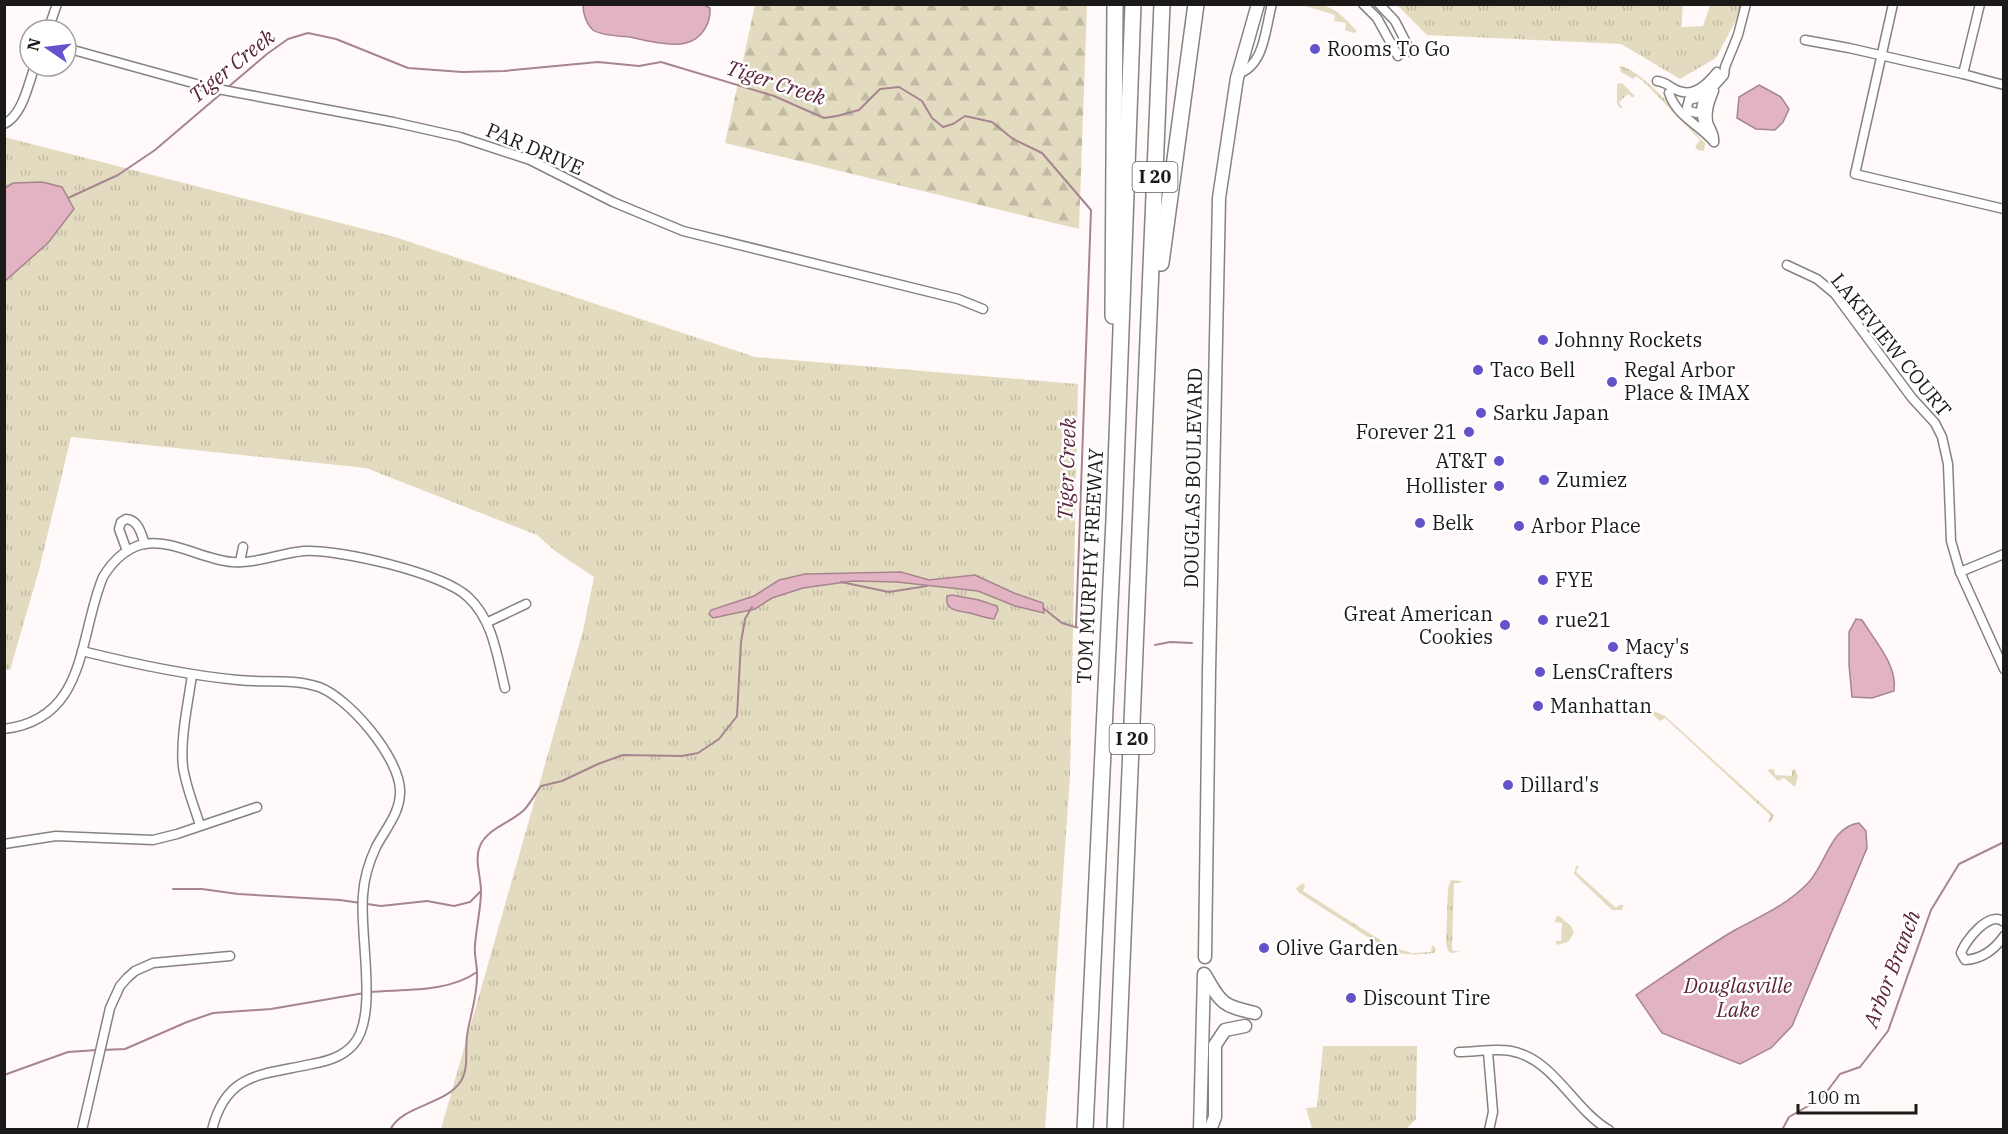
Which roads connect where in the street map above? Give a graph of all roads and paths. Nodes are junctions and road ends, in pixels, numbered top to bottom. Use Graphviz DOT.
graph roads {
  1 [pos="1115,4"];
  2 [pos="1133,4"];
  3 [pos="1162,4"];
  4 [pos="1196,4"];
  5 [pos="1258,4"];
  6 [pos="1272,4"];
  7 [pos="1363,4"];
  8 [pos="1379,4"];
  9 [pos="1746,4"];
  10 [pos="1893,4"];
  11 [pos="1980,4"];
  12 [pos="1805,40"];
  13 [pos="78,51"];
  14 [pos="1411,52"];
  15 [pos="1882,55"];
  16 [pos="1398,56"];
  17 [pos="1721,70"];
  18 [pos="1238,74"];
  19 [pos="1963,74"];
  20 [pos="31,78"];
  21 [pos="1717,85"];
  22 [pos="2004,85"];
  23 [pos="1669,93"];
  24 [pos="1695,105"];
  25 [pos="1676,107"];
  26 [pos="4,124"];
  27 [pos="1693,125"];
  28 [pos="1706,132"];
  29 [pos="2004,209"];
  30 [pos="1787,265"];
  31 [pos="983,309"];
  32 [pos="1148,349"];
  33 [pos="1114,520"];
  34 [pos="145,544"];
  35 [pos="243,547"];
  36 [pos="127,551"];
  37 [pos="2004,554"];
  38 [pos="240,562"];
  39 [pos="1960,572"];
  40 [pos="526,604"];
  41 [pos="488,622"];
  42 [pos="82,651"];
  43 [pos="2004,669"];
  44 [pos="192,675"];
  45 [pos="505,688"];
  46 [pos="4,729"];
  47 [pos="257,807"];
  48 [pos="200,825"];
  49 [pos="4,844"];
  50 [pos="2004,922"];
  51 [pos="2004,936"];
  52 [pos="2001,948"];
  53 [pos="230,956"];
  54 [pos="1205,957"];
  55 [pos="1255,1013"];
  56 [pos="1245,1026"];
  57 [pos="1459,1052"];
  58 [pos="1488,1052"];
  59 [pos="82,1130"];
  60 [pos="212,1130"];
  61 [pos="1084,1130"];
  62 [pos="1115,1130"];
  63 [pos="1200,1130"];
  64 [pos="1210,1130"];
  65 [pos="1489,1130"];
  66 [pos="1609,1130"];
  1 -- 33 [label="highway"];
  2 -- 33 [label="highway, TOM MURPHY FREEWAY / I 20"];
  3 -- 32 [label="highway, I 20"];
  4 -- 32 [label="highway"];
  5 -- 18 [label="main road, DOUGLAS BOULEVARD"];
  6 -- 18 [label="street"];
  7 -- 16 [label="street"];
  8 -- 14 [label="street"];
  9 -- 17 [label="street"];
  10 -- 15 [label="street"];
  11 -- 19 [label="street"];
  12 -- 15 [label="street"];
  13 -- 31 [label="street, PAR DRIVE"];
  15 -- 19 [label="street"];
  15 -- 29 [label="street"];
  17 -- 21 [label="street"];
  17 -- 23 [label="street"];
  17 -- 24 [label="street"];
  18 -- 54 [label="main road, DOUGLAS BOULEVARD"];
  19 -- 22 [label="street"];
  20 -- 26 [label="street"];
  21 -- 24 [label="street"];
  21 -- 28 [label="street"];
  23 -- 24 [label="street"];
  23 -- 25 [label="street"];
  24 -- 25 [label="street"];
  24 -- 27 [label="street"];
  24 -- 28 [label="street"];
  25 -- 27 [label="street"];
  27 -- 28 [label="street"];
  30 -- 39 [label="street, LAKEVIEW COURT"];
  32 -- 62 [label="highway, I 20"];
  33 -- 61 [label="highway, TOM MURPHY FREEWAY / I 20"];
  34 -- 36 [label="street"];
  34 -- 36 [label="street"];
  34 -- 38 [label="street"];
  35 -- 38 [label="street"];
  36 -- 42 [label="street"];
  37 -- 39 [label="street"];
  38 -- 41 [label="street"];
  39 -- 43 [label="street, LAKEVIEW COURT"];
  40 -- 41 [label="street"];
  41 -- 45 [label="street"];
  42 -- 44 [label="street"];
  42 -- 46 [label="street"];
  44 -- 48 [label="street"];
  44 -- 60 [label="street"];
  47 -- 48 [label="street"];
  48 -- 49 [label="street"];
  50 -- 52 [label="street"];
  51 -- 52 [label="street"];
  53 -- 59 [label="street"];
  55 -- 63 [label="main road"];
  56 -- 64 [label="main road"];
  57 -- 58 [label="street"];
  58 -- 65 [label="street"];
  58 -- 66 [label="street"];
}
